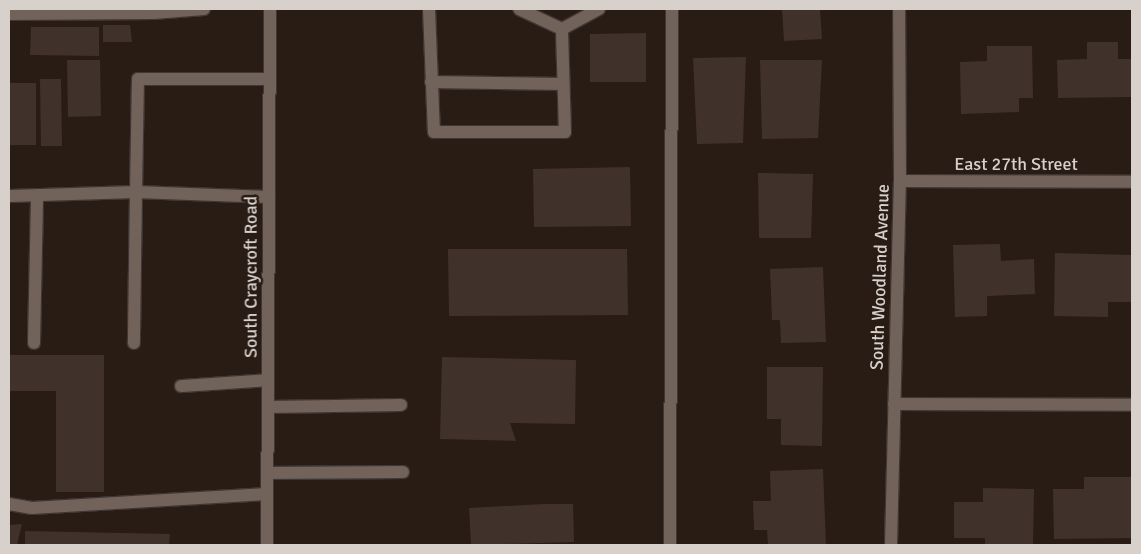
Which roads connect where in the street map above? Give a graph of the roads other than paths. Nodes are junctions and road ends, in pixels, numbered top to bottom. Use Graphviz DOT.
graph roads {
  1 [pos="204,9"];
  2 [pos="270,9"];
  3 [pos="429,9"];
  4 [pos="518,9"];
  5 [pos="599,9"];
  6 [pos="672,9"];
  7 [pos="898,9"];
  8 [pos="9,14"];
  9 [pos="562,29"];
  10 [pos="269,79"];
  11 [pos="431,82"];
  12 [pos="564,84"];
  13 [pos="900,181"];
  14 [pos="1132,182"];
  15 [pos="136,192"];
  16 [pos="37,195"];
  17 [pos="9,196"];
  18 [pos="269,198"];
  19 [pos="34,343"];
  20 [pos="134,343"];
  21 [pos="268,380"];
  22 [pos="180,386"];
  23 [pos="894,404"];
  24 [pos="401,405"];
  25 [pos="1132,405"];
  26 [pos="268,408"];
  27 [pos="403,472"];
  28 [pos="267,473"];
  29 [pos="267,494"];
  30 [pos="9,504"];
  31 [pos="267,545"];
  32 [pos="670,545"];
  33 [pos="890,545"];
  1 -- 8 [label="street"];
  2 -- 10 [label="street, South Craycroft Road"];
  3 -- 11 [label="street"];
  4 -- 9 [label="street"];
  5 -- 9 [label="street"];
  6 -- 32 [label="street"];
  7 -- 13 [label="street, South Woodland Avenue"];
  9 -- 12 [label="street"];
  10 -- 15 [label="street"];
  10 -- 18 [label="street, South Craycroft Road"];
  11 -- 12 [label="street"];
  11 -- 12 [label="street"];
  13 -- 14 [label="street, East 27th Street"];
  13 -- 23 [label="street, South Woodland Avenue"];
  15 -- 16 [label="street"];
  15 -- 18 [label="street"];
  15 -- 20 [label="street"];
  16 -- 17 [label="street"];
  16 -- 19 [label="street"];
  18 -- 21 [label="street, South Craycroft Road"];
  21 -- 22 [label="street"];
  21 -- 26 [label="street, South Craycroft Road"];
  23 -- 25 [label="street"];
  23 -- 33 [label="street, South Woodland Avenue"];
  24 -- 26 [label="street"];
  26 -- 28 [label="street, South Craycroft Road"];
  27 -- 28 [label="street"];
  28 -- 29 [label="street, South Craycroft Road"];
  29 -- 30 [label="street"];
  29 -- 31 [label="street, South Craycroft Road"];
}
